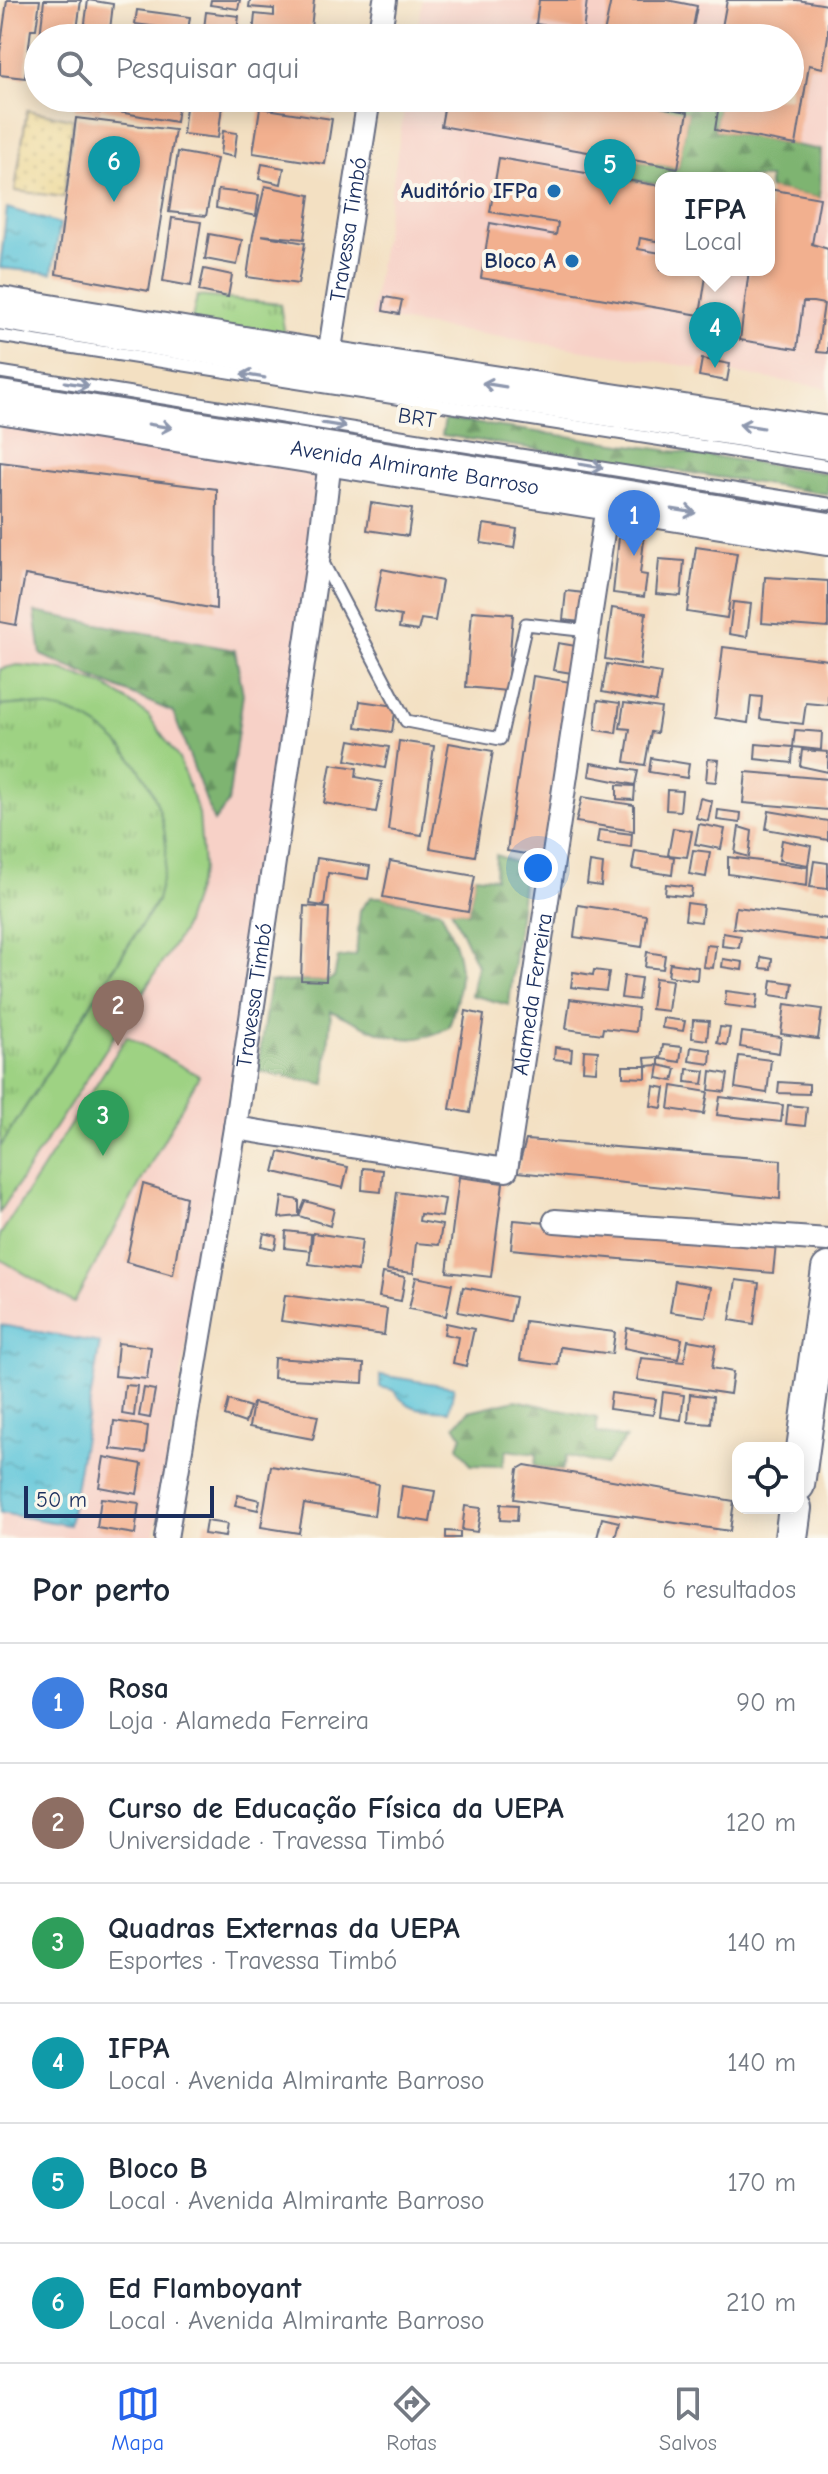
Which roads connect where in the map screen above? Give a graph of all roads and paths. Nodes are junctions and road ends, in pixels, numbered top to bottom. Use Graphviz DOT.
graph roads {
  1 [pos="385,0"];
  2 [pos="381,24"];
  3 [pos="367,112"];
  4 [pos="0,308"];
  5 [pos="0,336"];
  6 [pos="328,362"];
  7 [pos="0,372"];
  8 [pos="0,402"];
  9 [pos="828,438"];
  10 [pos="331,452"];
  11 [pos="828,466"];
  12 [pos="608,499"];
  13 [pos="828,504"];
  14 [pos="828,534"];
  15 [pos="319,554"];
  16 [pos="588,631"];
  17 [pos="235,1128"];
  18 [pos="555,1221"];
  19 [pos="828,1240"];
  20 [pos="828,1269"];
  21 [pos="804,1442"];
  22 [pos="794,1514"];
  23 [pos="166,1538"];
  24 [pos="791,1538"];
  1 -- 2 [label="street"];
  3 -- 6 [label="street, Travessa Timbó"];
  4 -- 6 [label="highway"];
  11 -- 5 [label="lane, BRT, one-way"];
  9 -- 6 [label="highway, one-way"];
  7 -- 13 [label="lane, BRT, one-way"];
  8 -- 10 [label="highway, Avenida Almirante Barroso, one-way"];
  10 -- 12 [label="highway, Avenida Almirante Barroso"];
  10 -- 15 [label="street, Travessa Timbó"];
  12 -- 14 [label="highway, Avenida Almirante Barroso, one-way"];
  12 -- 16 [label="street, Alameda Ferreira"];
  15 -- 16 [label="lane"];
  15 -- 17 [label="street, Travessa Timbó"];
  16 -- 17 [label="street, Alameda Ferreira"];
  17 -- 23 [label="street, Travessa Timbó"];
  18 -- 19 [label="street"];
  20 -- 21 [label="street"];
  22 -- 24 [label="street"];
}
